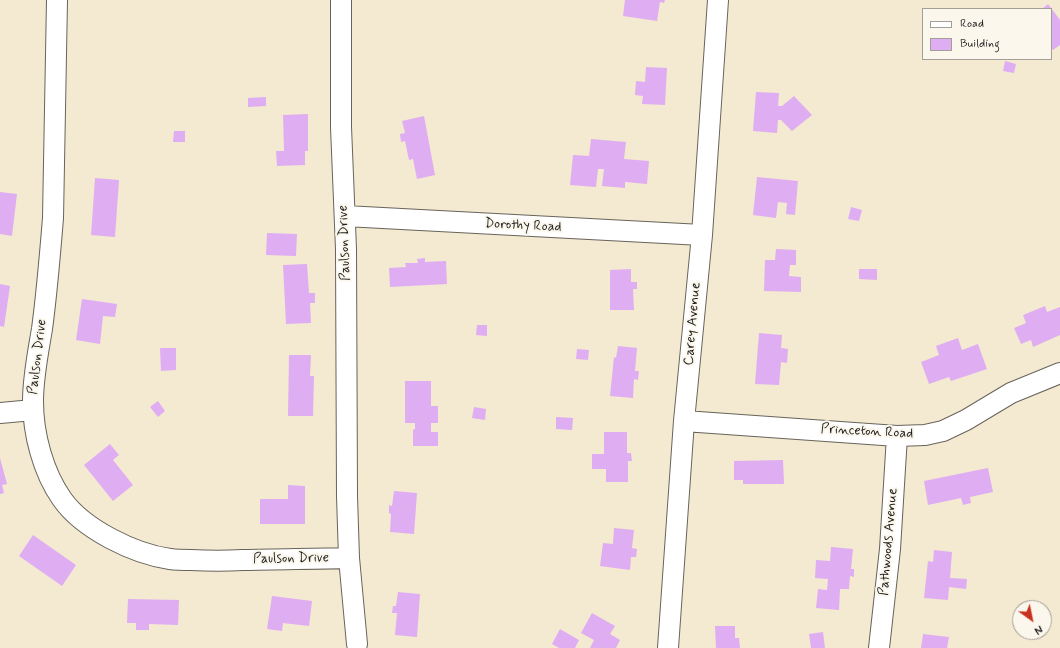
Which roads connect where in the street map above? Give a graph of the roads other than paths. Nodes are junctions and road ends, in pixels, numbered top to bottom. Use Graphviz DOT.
graph roads {
  1 [pos="57,0"];
  2 [pos="341,0"];
  3 [pos="718,0"];
  4 [pos="345,216"];
  5 [pos="702,235"];
  6 [pos="1060,373"];
  7 [pos="33,410"];
  8 [pos="0,413"];
  9 [pos="684,421"];
  10 [pos="897,436"];
  11 [pos="349,558"];
  12 [pos="357,644"];
  13 [pos="668,648"];
  14 [pos="879,648"];
  1 -- 7 [label="street, Paulson Drive"];
  2 -- 4 [label="street, Paulson Drive"];
  3 -- 5 [label="street, Carey Avenue"];
  4 -- 5 [label="street, Dorothy Road"];
  4 -- 11 [label="street, Paulson Drive"];
  5 -- 9 [label="street, Carey Avenue"];
  6 -- 10 [label="street, Princeton Road"];
  7 -- 8 [label="street"];
  7 -- 11 [label="street, Paulson Drive"];
  9 -- 10 [label="street, Princeton Road"];
  9 -- 13 [label="street, Carey Avenue"];
  10 -- 14 [label="street, Pathwoods Avenue"];
  11 -- 12 [label="street, Paulson Drive"];
}
